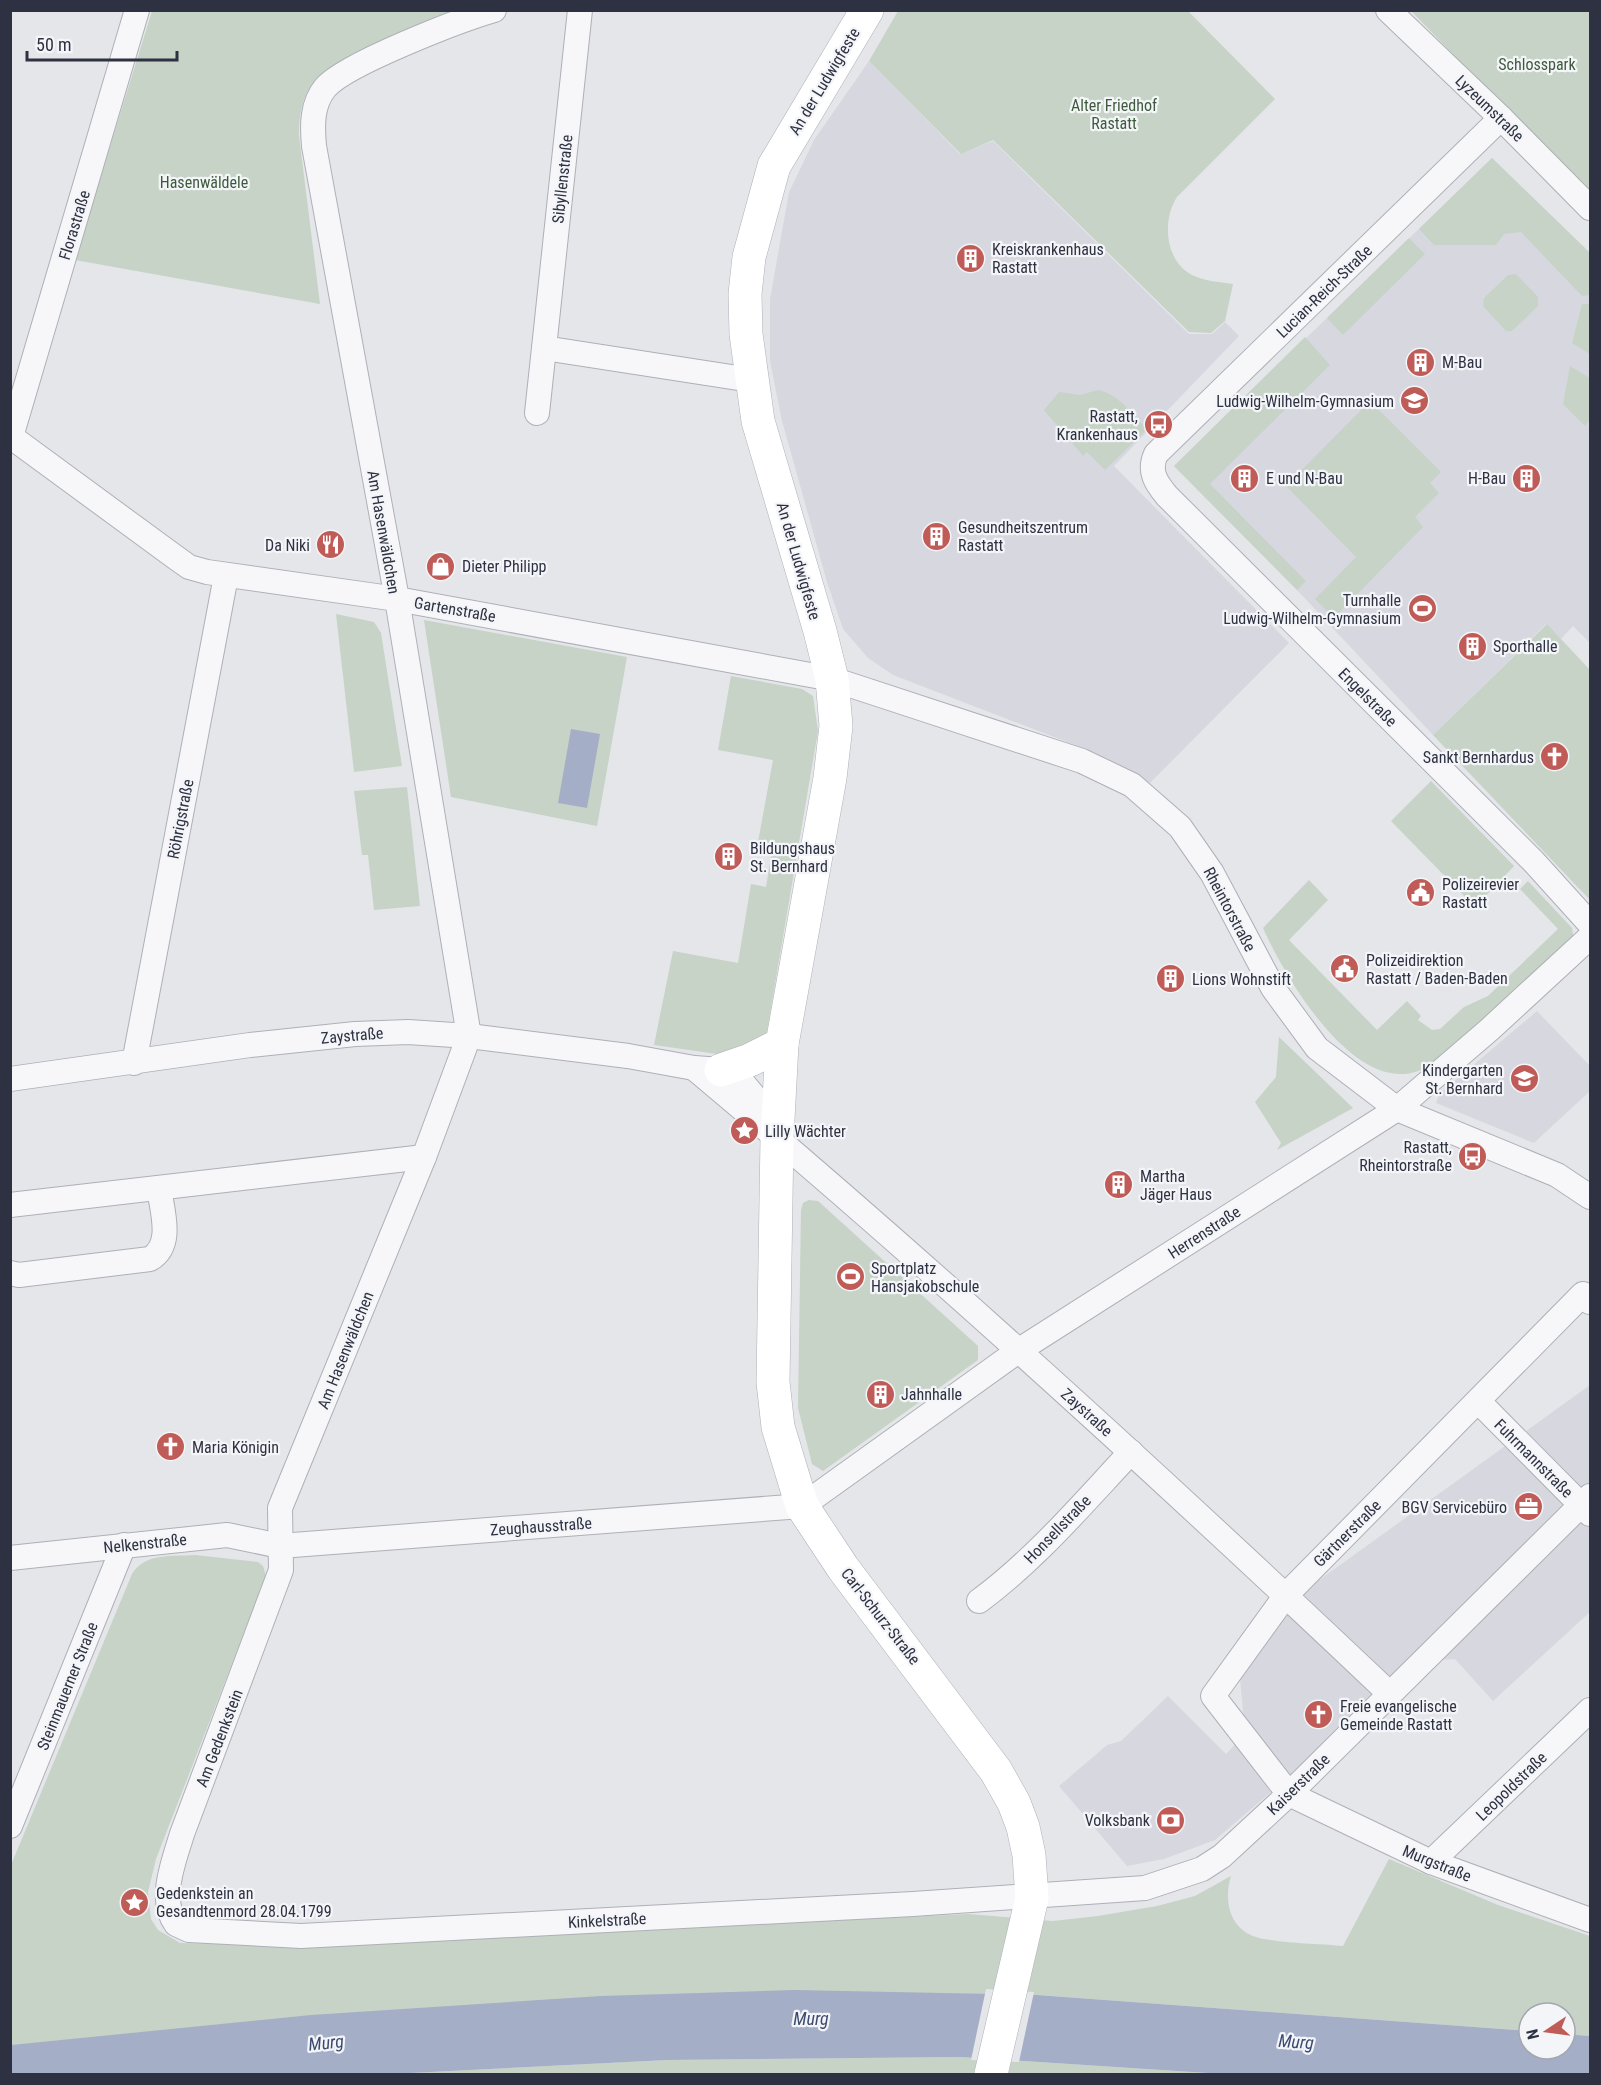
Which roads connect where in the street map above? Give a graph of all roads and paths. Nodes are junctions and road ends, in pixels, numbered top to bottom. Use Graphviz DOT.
graph roads {
  1 [pos="137,10"];
  2 [pos="494,10"];
  3 [pos="580,10"];
  4 [pos="867,10"];
  5 [pos="1388,10"];
  6 [pos="1501,118"];
  7 [pos="1590,208"];
  8 [pos="544,348"];
  9 [pos="751,380"];
  10 [pos="537,413"];
  11 [pos="11,437"];
  12 [pos="1152,467"];
  13 [pos="226,576"];
  14 [pos="397,599"];
  15 [pos="832,679"];
  16 [pos="1590,924"];
  17 [pos="1590,937"];
  18 [pos="469,1036"];
  19 [pos="782,1044"];
  20 [pos="135,1062"];
  21 [pos="707,1069"];
  22 [pos="10,1079"];
  23 [pos="1397,1109"];
  24 [pos="777,1138"];
  25 [pos="424,1157"];
  26 [pos="159,1188"];
  27 [pos="1590,1197"];
  28 [pos="10,1205"];
  29 [pos="10,1273"];
  30 [pos="1587,1298"];
  31 [pos="1018,1351"];
  32 [pos="1478,1401"];
  33 [pos="1131,1452"];
  34 [pos="1587,1505"];
  35 [pos="802,1506"];
  36 [pos="124,1545"];
  37 [pos="280,1546"];
  38 [pos="10,1558"];
  39 [pos="1286,1595"];
  40 [pos="979,1600"];
  41 [pos="1390,1694"];
  42 [pos="1590,1710"];
  43 [pos="1289,1794"];
  44 [pos="10,1826"];
  45 [pos="1431,1862"];
  46 [pos="1032,1898"];
  47 [pos="1586,1913"];
  48 [pos="182,1928"];
  49 [pos="991,2074"];
  1 -- 11 [label="street, Florastraße"];
  2 -- 14 [label="street, Am Hasenwäldchen"];
  3 -- 8 [label="street, Sibyllenstraße"];
  4 -- 9 [label="street, An der Ludwigfeste"];
  5 -- 6 [label="street, Lyzeumstraße"];
  6 -- 7 [label="street, Lyzeumstraße"];
  6 -- 12 [label="street, Lucian-Reich-Straße"];
  8 -- 9 [label="street"];
  8 -- 10 [label="street, Sibyllenstraße"];
  9 -- 15 [label="street, An der Ludwigfeste"];
  11 -- 13 [label="street, Gartenstraße"];
  12 -- 16 [label="street, Engelstraße"];
  13 -- 14 [label="street, Gartenstraße"];
  13 -- 20 [label="street, Röhrigstraße"];
  14 -- 15 [label="street, Gartenstraße"];
  14 -- 18 [label="street, Am Hasenwäldchen"];
  15 -- 19 [label="street, An der Ludwigfeste"];
  15 -- 23 [label="street, Rheintorstraße"];
  17 -- 23 [label="street, Herrenstraße"];
  18 -- 20 [label="street, Zaystraße"];
  18 -- 21 [label="street, Zaystraße"];
  18 -- 25 [label="street, Am Hasenwäldchen"];
  19 -- 21 [label="street"];
  19 -- 24 [label="street, An der Ludwigfeste"];
  20 -- 22 [label="street, Zaystraße"];
  21 -- 24 [label="street, Zaystraße"];
  23 -- 27 [label="street, Rheintorstraße"];
  23 -- 31 [label="street, Herrenstraße"];
  24 -- 31 [label="street, Zaystraße"];
  24 -- 35 [label="street, Carl-Schurz-Straße"];
  25 -- 26 [label="street"];
  25 -- 37 [label="street, Am Hasenwäldchen"];
  26 -- 28 [label="street"];
  26 -- 29 [label="street"];
  30 -- 32 [label="street, Gärtnerstraße"];
  31 -- 33 [label="street, Zaystraße"];
  31 -- 35 [label="street, Herrenstraße"];
  32 -- 34 [label="street, Fuhrmannstraße"];
  32 -- 39 [label="street, Gärtnerstraße"];
  33 -- 39 [label="street, Zaystraße"];
  33 -- 40 [label="street, Honsellstraße"];
  34 -- 41 [label="street, Kaiserstraße"];
  35 -- 37 [label="street, Zeughausstraße"];
  35 -- 46 [label="street, Carl-Schurz-Straße"];
  36 -- 37 [label="street, Nelkenstraße"];
  36 -- 38 [label="street, Nelkenstraße"];
  36 -- 44 [label="street, Steinmauerner Straße"];
  37 -- 48 [label="street, Am Gedenkstein"];
  39 -- 41 [label="street, Zaystraße"];
  39 -- 43 [label="street, Gärtnerstraße"];
  41 -- 43 [label="street, Kaiserstraße"];
  42 -- 45 [label="street, Leopoldstraße"];
  43 -- 45 [label="street, Murgstraße"];
  43 -- 46 [label="street, Kaiserstraße"];
  45 -- 47 [label="street, Murgstraße"];
  46 -- 48 [label="street, Kinkelstraße"];
  46 -- 49 [label="street, Carl-Schurz-Straße"];
}
